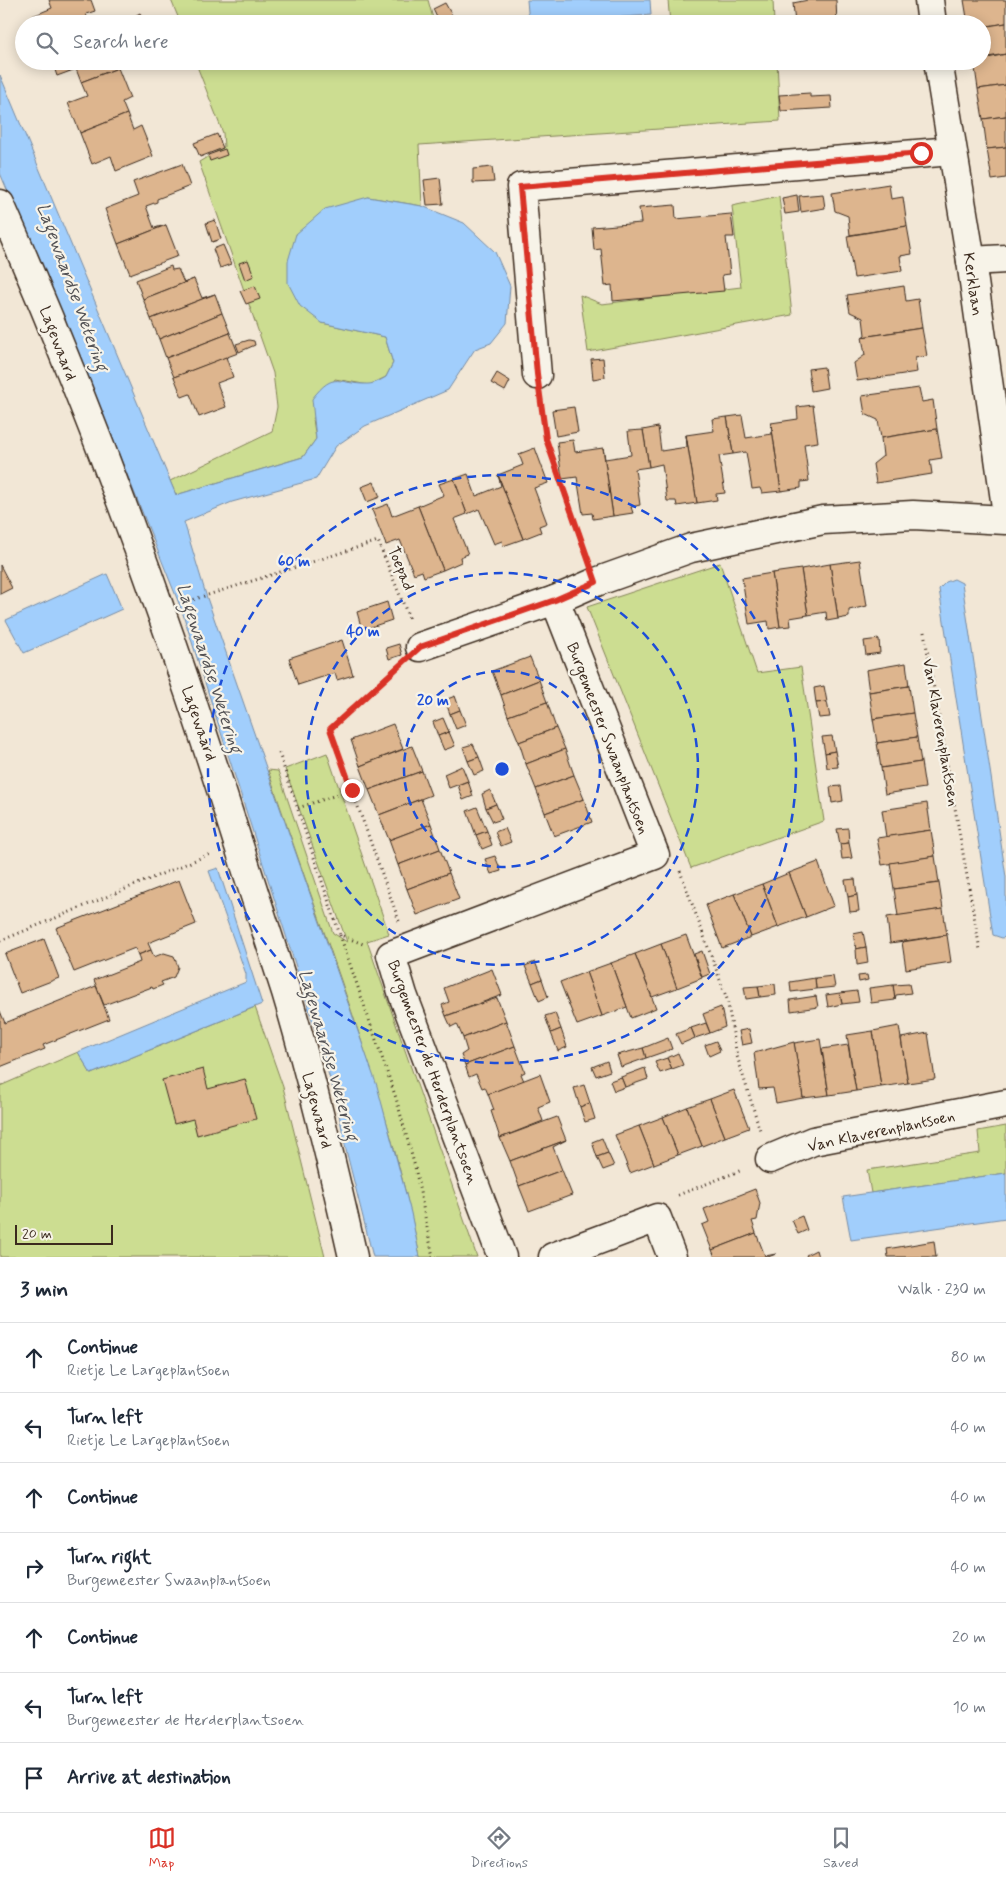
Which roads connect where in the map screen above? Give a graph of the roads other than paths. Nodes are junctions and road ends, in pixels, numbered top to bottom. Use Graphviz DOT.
graph roads {
  1 [pos="928,0"];
  2 [pos="930,15"];
  3 [pos="939,70"];
  4 [pos="952,151"];
  5 [pos="0,204"];
  6 [pos="1006,259"];
  7 [pos="971,261"];
  8 [pos="537,374"];
  9 [pos="1006,507"];
  10 [pos="1006,520"];
  11 [pos="555,600"];
  12 [pos="420,647"];
  13 [pos="400,951"];
  14 [pos="1006,1104"];
  15 [pos="770,1159"];
  16 [pos="353,1257"];
  17 [pos="502,1257"];
  18 [pos="552,1257"];
  19 [pos="672,1257"];
  1 -- 2 [label="street"];
  3 -- 4 [label="street, Kerklaan"];
  4 -- 7 [label="street, Kerklaan"];
  4 -- 8 [label="street"];
  5 -- 16 [label="street, Lagewaard"];
  6 -- 7 [label="street"];
  7 -- 9 [label="street, Kerklaan"];
  10 -- 11 [label="street"];
  11 -- 12 [label="street"];
  11 -- 13 [label="street, Burgemeester Swaanplantsoen"];
  13 -- 17 [label="street, Burgemeester de Herderplantsoen"];
  14 -- 15 [label="street, Van Klaverenplantsoen"];
  18 -- 19 [label="street"];
}
